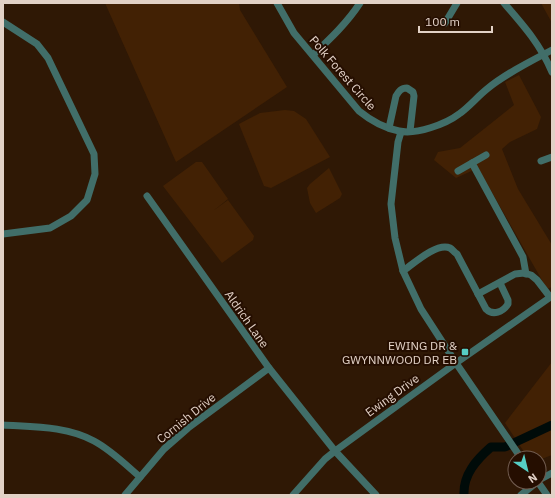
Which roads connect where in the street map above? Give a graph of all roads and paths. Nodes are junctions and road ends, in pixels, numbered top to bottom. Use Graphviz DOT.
graph roads {
  1 [pos="277,3"];
  2 [pos="360,3"];
  3 [pos="457,3"];
  4 [pos="504,3"];
  5 [pos="3,22"];
  6 [pos="445,23"];
  7 [pos="552,50"];
  8 [pos="544,54"];
  9 [pos="313,56"];
  10 [pos="552,72"];
  11 [pos="389,128"];
  12 [pos="410,131"];
  13 [pos="401,132"];
  14 [pos="486,155"];
  15 [pos="552,157"];
  16 [pos="540,161"];
  17 [pos="472,163"];
  18 [pos="458,171"];
  19 [pos="147,196"];
  20 [pos="3,234"];
  21 [pos="403,270"];
  22 [pos="526,274"];
  23 [pos="500,283"];
  24 [pos="478,294"];
  25 [pos="551,297"];
  26 [pos="456,363"];
  27 [pos="269,368"];
  28 [pos="3,425"];
  29 [pos="516,450"];
  30 [pos="335,451"];
  31 [pos="140,477"];
  32 [pos="125,495"];
  33 [pos="293,495"];
  34 [pos="376,495"];
  1 -- 9 [label="street, Polk Forest Circle"];
  2 -- 9 [label="street"];
  3 -- 6 [label="street"];
  4 -- 8 [label="street"];
  5 -- 20 [label="street"];
  7 -- 8 [label="street, Polk Forest Circle"];
  8 -- 10 [label="street"];
  8 -- 12 [label="street, Polk Forest Circle"];
  9 -- 11 [label="street, Polk Forest Circle"];
  11 -- 12 [label="street"];
  11 -- 13 [label="street, Polk Forest Circle"];
  12 -- 13 [label="street, Polk Forest Circle"];
  13 -- 21 [label="street"];
  14 -- 17 [label="street"];
  15 -- 16 [label="street"];
  17 -- 18 [label="street"];
  17 -- 22 [label="street"];
  19 -- 27 [label="street, Aldrich Lane"];
  21 -- 24 [label="street"];
  21 -- 26 [label="street"];
  22 -- 23 [label="street"];
  22 -- 25 [label="street"];
  23 -- 24 [label="street"];
  23 -- 24 [label="street"];
  25 -- 26 [label="street, Ewing Drive"];
  26 -- 29 [label="street"];
  26 -- 30 [label="street, Ewing Drive"];
  27 -- 30 [label="street, Aldrich Lane"];
  27 -- 31 [label="street, Cornish Drive"];
  28 -- 31 [label="street"];
  30 -- 33 [label="street, Ewing Drive"];
  30 -- 34 [label="street, Aldrich Lane"];
  31 -- 32 [label="street, Cornish Drive"];
}
